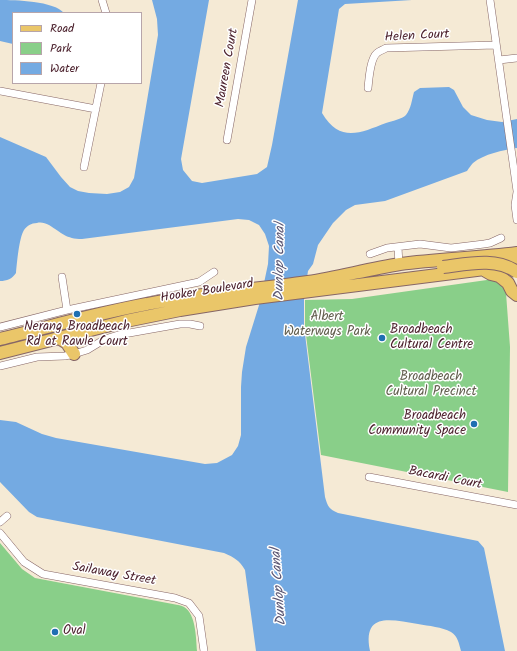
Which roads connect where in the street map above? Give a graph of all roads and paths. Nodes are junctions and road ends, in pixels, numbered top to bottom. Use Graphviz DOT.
graph roads {
  1 [pos="102,0"];
  2 [pos="252,0"];
  3 [pos="490,0"];
  4 [pos="106,12"];
  5 [pos="496,46"];
  6 [pos="517,58"];
  7 [pos="499,60"];
  8 [pos="101,84"];
  9 [pos="368,88"];
  10 [pos="0,91"];
  11 [pos="96,109"];
  12 [pos="227,140"];
  13 [pos="84,167"];
  14 [pos="517,192"];
  15 [pos="517,220"];
  16 [pos="501,238"];
  17 [pos="398,247"];
  18 [pos="517,253"];
  19 [pos="370,254"];
  20 [pos="399,264"];
  21 [pos="517,265"];
  22 [pos="484,270"];
  23 [pos="366,271"];
  24 [pos="214,272"];
  25 [pos="517,272"];
  26 [pos="62,277"];
  27 [pos="309,286"];
  28 [pos="257,293"];
  29 [pos="517,295"];
  30 [pos="67,310"];
  31 [pos="200,326"];
  32 [pos="0,327"];
  33 [pos="77,333"];
  34 [pos="59,338"];
  35 [pos="0,339"];
  36 [pos="0,353"];
  37 [pos="74,354"];
  38 [pos="0,366"];
  39 [pos="369,477"];
  40 [pos="517,505"];
  41 [pos="8,516"];
  42 [pos="0,522"];
  43 [pos="0,533"];
  44 [pos="204,651"];
  1 -- 4 [label="street"];
  2 -- 12 [label="street, Maureen Court"];
  3 -- 5 [label="street"];
  5 -- 7 [label="street"];
  5 -- 9 [label="street, Helen Court"];
  6 -- 7 [label="street"];
  7 -- 14 [label="street"];
  8 -- 11 [label="street"];
  10 -- 11 [label="street"];
  11 -- 13 [label="street"];
  14 -- 15 [label="street"];
  16 -- 17 [label="street"];
  17 -- 19 [label="street"];
  17 -- 20 [label="street"];
  18 -- 20 [label="main road, Hooker Boulevard"];
  20 -- 23 [label="main road, Hooker Boulevard"];
  21 -- 22 [label="main road, Hooker Boulevard"];
  22 -- 27 [label="main road, Hooker Boulevard"];
  22 -- 29 [label="main road"];
  23 -- 25 [label="main road, bridge"];
  23 -- 27 [label="main road, Hooker Boulevard"];
  24 -- 30 [label="street, Hooker Boulevard"];
  26 -- 30 [label="street"];
  27 -- 28 [label="main road, Hooker Boulevard"];
  28 -- 33 [label="main road, Hooker Boulevard"];
  28 -- 35 [label="main road, Hooker Boulevard"];
  30 -- 32 [label="street, Hooker Boulevard"];
  31 -- 37 [label="street, Hooker Boulevard"];
  33 -- 34 [label="main road, Hooker Boulevard"];
  33 -- 37 [label="main road"];
  34 -- 36 [label="main road, Hooker Boulevard"];
  34 -- 37 [label="main road"];
  37 -- 38 [label="street, Hooker Boulevard"];
  39 -- 40 [label="street, Bacardi Court"];
  41 -- 42 [label="street"];
  43 -- 44 [label="street, Sailaway Street"];
}
